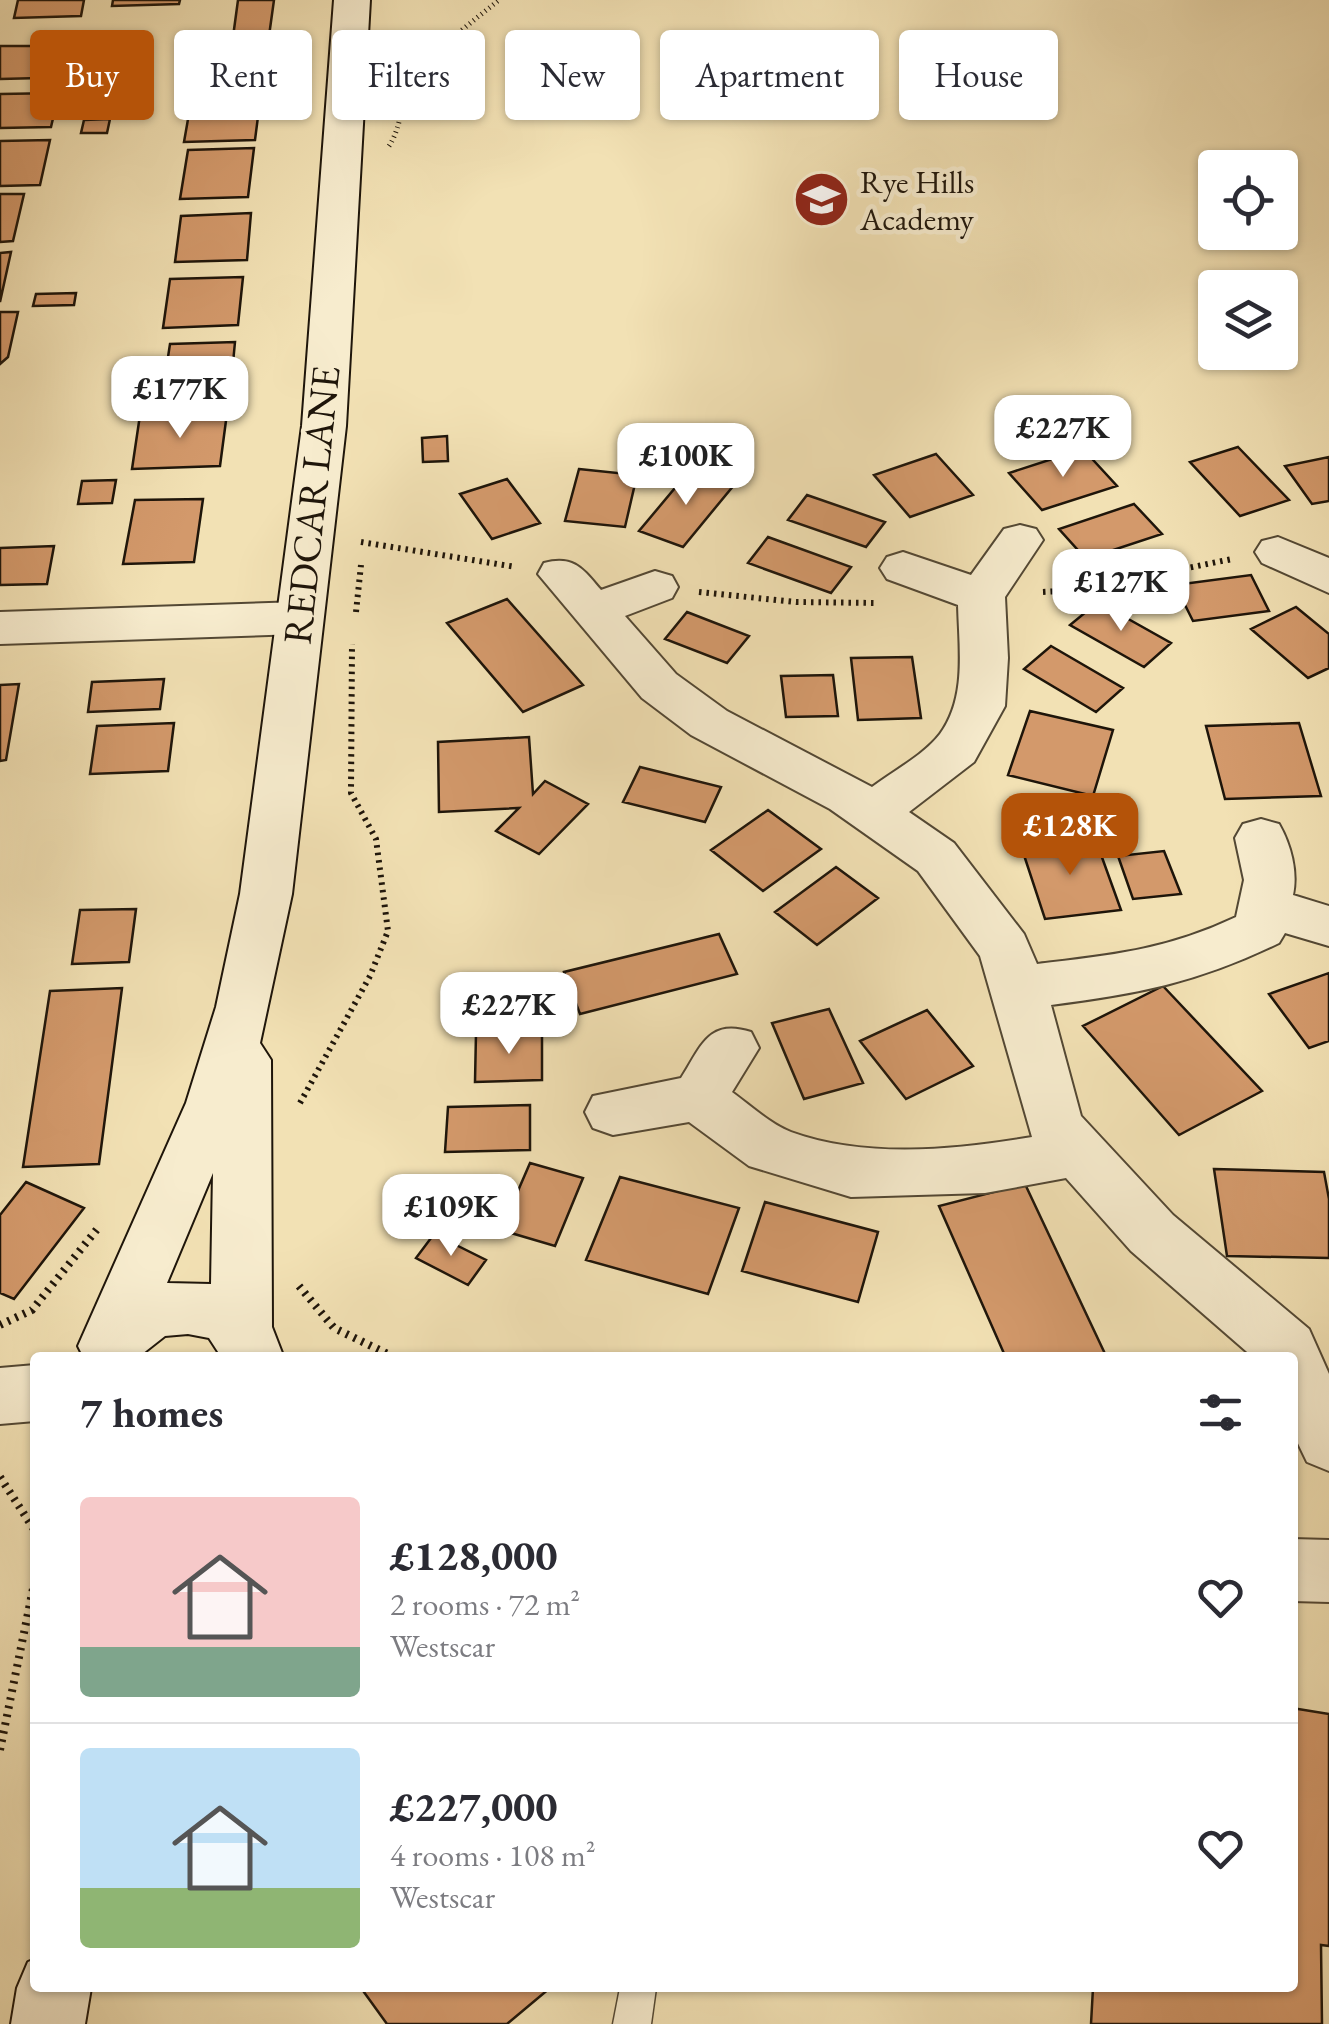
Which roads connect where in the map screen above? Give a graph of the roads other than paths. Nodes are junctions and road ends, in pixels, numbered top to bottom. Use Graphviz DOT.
graph roads {
  1 [pos="352,0"];
  2 [pos="1020,540"];
  3 [pos="1278,552"];
  4 [pos="1329,577"];
  5 [pos="655,586"];
  6 [pos="896,586"];
  7 [pos="981,596"];
  8 [pos="299,618"];
  9 [pos="0,628"];
  10 [pos="872,812"];
  11 [pos="1261,838"];
  12 [pos="1265,906"];
  13 [pos="1329,926"];
  14 [pos="1018,988"];
  15 [pos="244,1008"];
  16 [pos="731,1048"];
  17 [pos="698,1098"];
  18 [pos="613,1112"];
  19 [pos="1078,1152"];
  20 [pos="108,1348"];
  21 [pos="255,1349"];
  22 [pos="1289,1352"];
  23 [pos="1298,1372"];
  24 [pos="30,1393"];
  25 [pos="0,1396"];
  26 [pos="1329,1442"];
  27 [pos="1298,1570"];
  28 [pos="1329,1571"];
  29 [pos="53,1992"];
  30 [pos="637,1992"];
  31 [pos="48,2024"];
  32 [pos="632,2024"];
  1 -- 8 [label="street, REDCAR LANE"];
  2 -- 7 [label="street"];
  3 -- 4 [label="street"];
  5 -- 10 [label="street"];
  6 -- 7 [label="street"];
  7 -- 10 [label="street"];
  8 -- 9 [label="street"];
  8 -- 15 [label="street, REDCAR LANE"];
  10 -- 14 [label="street"];
  11 -- 12 [label="street"];
  12 -- 13 [label="street"];
  12 -- 14 [label="street"];
  14 -- 19 [label="street"];
  15 -- 20 [label="street, REDCAR LANE"];
  15 -- 21 [label="street, REDCAR LANE"];
  16 -- 17 [label="street"];
  17 -- 18 [label="street"];
  17 -- 19 [label="street"];
  19 -- 22 [label="street"];
  20 -- 21 [label="street"];
  23 -- 26 [label="street"];
  24 -- 25 [label="street"];
  27 -- 28 [label="street"];
  29 -- 31 [label="street"];
  30 -- 32 [label="lane"];
}
